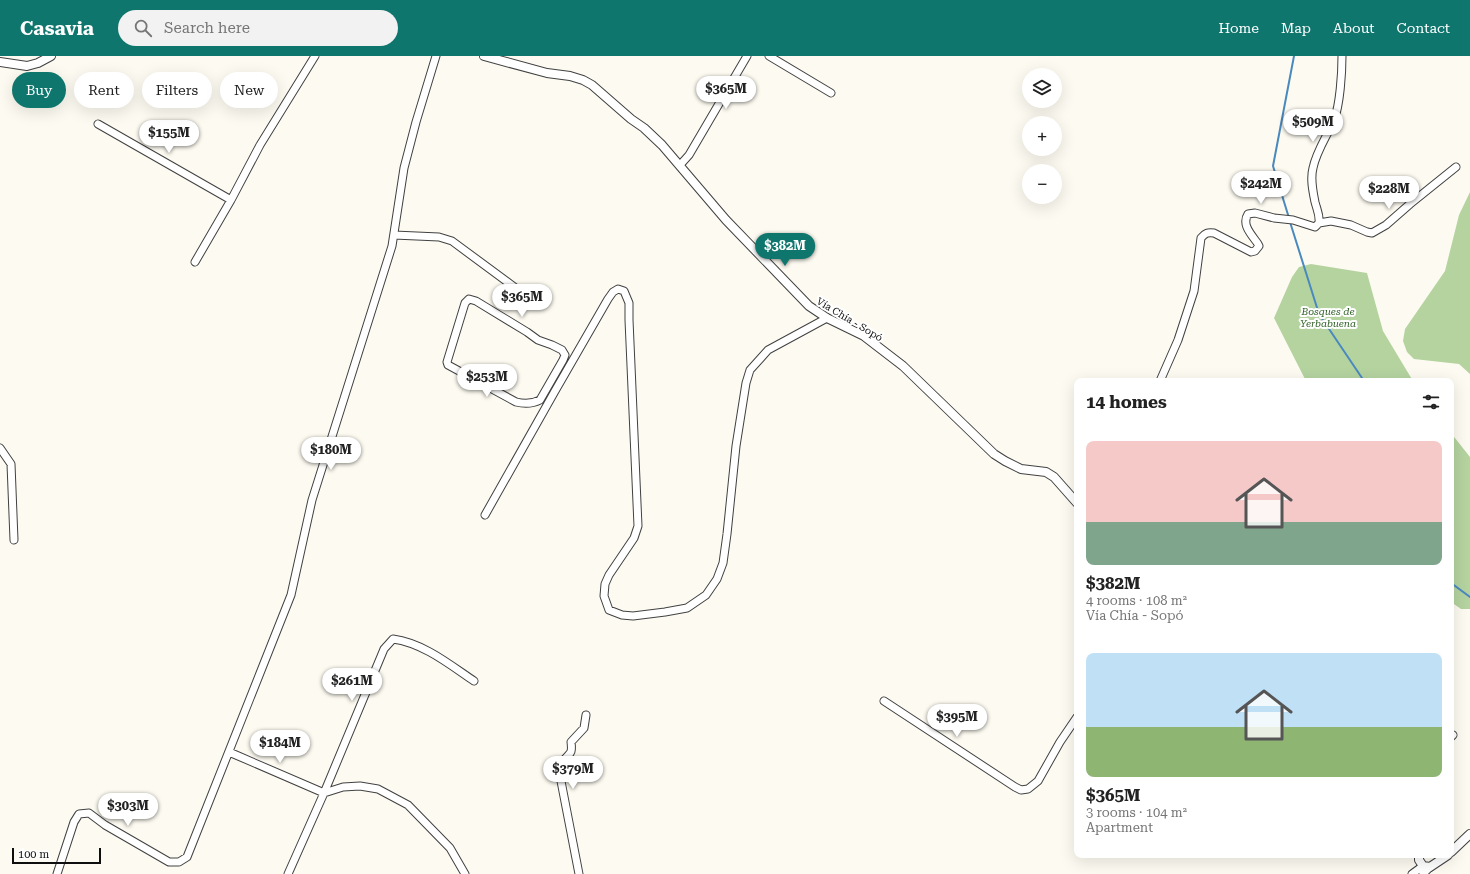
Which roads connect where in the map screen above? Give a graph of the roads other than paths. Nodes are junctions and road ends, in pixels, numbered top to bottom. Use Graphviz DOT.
graph roads {
  1 [pos="51,56"];
  2 [pos="315,56"];
  3 [pos="436,56"];
  4 [pos="484,56"];
  5 [pos="748,56"];
  6 [pos="769,56"];
  7 [pos="1342,56"];
  8 [pos="0,62"];
  9 [pos="830,93"];
  10 [pos="98,124"];
  11 [pos="680,165"];
  12 [pos="1456,167"];
  13 [pos="231,200"];
  14 [pos="1319,223"];
  15 [pos="394,235"];
  16 [pos="195,262"];
  17 [pos="525,295"];
  18 [pos="827,318"];
  19 [pos="1161,378"];
  20 [pos="547,386"];
  21 [pos="555,391"];
  22 [pos="0,448"];
  23 [pos="1074,500"];
  24 [pos="485,515"];
  25 [pos="14,540"];
  26 [pos="474,681"];
  27 [pos="884,701"];
  28 [pos="586,715"];
  29 [pos="1074,721"];
  30 [pos="229,752"];
  31 [pos="324,793"];
  32 [pos="1468,839"];
  33 [pos="1454,850"];
  34 [pos="1419,858"];
  35 [pos="1443,858"];
  36 [pos="1425,869"];
  37 [pos="57,874"];
  38 [pos="288,874"];
  39 [pos="465,874"];
  40 [pos="579,874"];
  41 [pos="1412,874"];
  1 -- 8 [label="street"];
  2 -- 13 [label="street"];
  3 -- 15 [label="street"];
  4 -- 11 [label="street, Vía Chía - Sopó"];
  5 -- 11 [label="street"];
  6 -- 9 [label="street"];
  7 -- 14 [label="street"];
  10 -- 13 [label="street"];
  11 -- 18 [label="street, Vía Chía - Sopó"];
  12 -- 14 [label="street"];
  13 -- 16 [label="street"];
  14 -- 19 [label="street"];
  15 -- 17 [label="street"];
  15 -- 30 [label="street"];
  18 -- 21 [label="street"];
  18 -- 23 [label="street, Vía Chía - Sopó"];
  20 -- 20 [label="street"];
  20 -- 21 [label="street"];
  21 -- 24 [label="street"];
  22 -- 25 [label="street"];
  26 -- 31 [label="street"];
  27 -- 29 [label="street"];
  28 -- 40 [label="street"];
  30 -- 31 [label="street"];
  30 -- 37 [label="street"];
  31 -- 38 [label="street"];
  31 -- 39 [label="street"];
  32 -- 33 [label="street"];
  34 -- 36 [label="street"];
  35 -- 36 [label="street"];
  36 -- 41 [label="street"];
}
